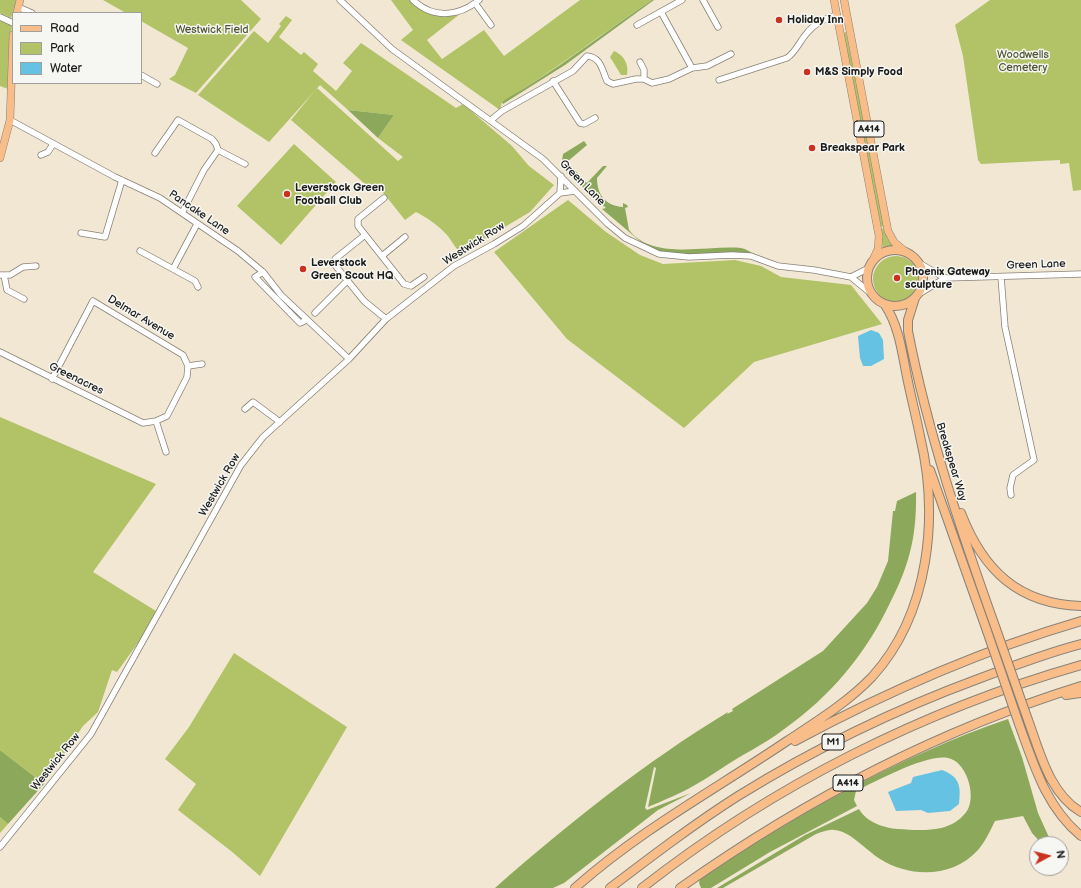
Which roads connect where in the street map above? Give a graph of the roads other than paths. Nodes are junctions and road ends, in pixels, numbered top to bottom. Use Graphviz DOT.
graph roads {
  1 [pos="340,0"];
  2 [pos="413,0"];
  3 [pos="682,0"];
  4 [pos="703,0"];
  5 [pos="834,0"];
  6 [pos="844,0"];
  7 [pos="477,1"];
  8 [pos="18,7"];
  9 [pos="30,12"];
  10 [pos="661,12"];
  11 [pos="836,15"];
  12 [pos="0,17"];
  13 [pos="12,23"];
  14 [pos="491,25"];
  15 [pos="637,25"];
  16 [pos="718,27"];
  17 [pos="731,54"];
  18 [pos="640,62"];
  19 [pos="12,63"];
  20 [pos="692,68"];
  21 [pos="142,76"];
  22 [pos="644,79"];
  23 [pos="720,80"];
  24 [pos="553,81"];
  25 [pos="157,84"];
  26 [pos="595,118"];
  27 [pos="10,120"];
  28 [pos="491,120"];
  29 [pos="53,144"];
  30 [pos="218,150"];
  31 [pos="155,153"];
  32 [pos="41,155"];
  33 [pos="0,158"];
  34 [pos="245,164"];
  35 [pos="561,176"];
  36 [pos="122,180"];
  37 [pos="575,190"];
  38 [pos="560,193"];
  39 [pos="384,198"];
  40 [pos="182,213"];
  41 [pos="197,224"];
  42 [pos="81,233"];
  43 [pos="365,235"];
  44 [pos="405,237"];
  45 [pos="140,251"];
  46 [pos="906,252"];
  47 [pos="382,256"];
  48 [pos="918,263"];
  49 [pos="870,265"];
  50 [pos="36,266"];
  51 [pos="173,269"];
  52 [pos="263,272"];
  53 [pos="1081,274"];
  54 [pos="2,275"];
  55 [pos="424,277"];
  56 [pos="852,277"];
  57 [pos="1001,277"];
  58 [pos="945,278"];
  59 [pos="348,280"];
  60 [pos="198,287"];
  61 [pos="873,295"];
  62 [pos="917,296"];
  63 [pos="279,297"];
  64 [pos="24,299"];
  65 [pos="885,305"];
  66 [pos="315,313"];
  67 [pos="386,319"];
  68 [pos="0,352"];
  69 [pos="349,359"];
  70 [pos="202,364"];
  71 [pos="188,366"];
  72 [pos="52,379"];
  73 [pos="245,409"];
  74 [pos="156,421"];
  75 [pos="280,422"];
  76 [pos="166,452"];
  77 [pos="924,452"];
  78 [pos="940,464"];
  79 [pos="1011,495"];
  80 [pos="1081,606"];
  81 [pos="1081,621"];
  82 [pos="1081,644"];
  83 [pos="1081,665"];
  84 [pos="1081,686"];
  85 [pos="1081,693"];
  86 [pos="1030,703"];
  87 [pos="756,763"];
  88 [pos="1081,812"];
  89 [pos="1081,836"];
  90 [pos="0,847"];
  91 [pos="575,888"];
  92 [pos="610,888"];
  93 [pos="642,888"];
  94 [pos="680,888"];
  1 -- 28 [label="street, Green Lane"];
  2 -- 7 [label="street"];
  3 -- 10 [label="street"];
  4 -- 16 [label="street"];
  5 -- 11 [label="main road, A414"];
  6 -- 46 [label="main road, A414"];
  7 -- 14 [label="street"];
  8 -- 9 [label="street"];
  10 -- 15 [label="street"];
  10 -- 20 [label="street"];
  11 -- 23 [label="street"];
  11 -- 49 [label="main road, A414"];
  12 -- 13 [label="street"];
  17 -- 20 [label="street"];
  18 -- 22 [label="street"];
  19 -- 27 [label="main road"];
  20 -- 22 [label="street"];
  21 -- 25 [label="street"];
  22 -- 24 [label="street"];
  24 -- 26 [label="street"];
  24 -- 28 [label="street"];
  27 -- 29 [label="street, Pancake Lane"];
  27 -- 33 [label="main road"];
  28 -- 35 [label="street, Green Lane"];
  29 -- 32 [label="street"];
  29 -- 36 [label="street, Pancake Lane"];
  30 -- 31 [label="street"];
  30 -- 34 [label="street"];
  30 -- 40 [label="street"];
  35 -- 37 [label="street, Green Lane"];
  35 -- 38 [label="street"];
  36 -- 40 [label="street, Pancake Lane"];
  36 -- 42 [label="street"];
  37 -- 38 [label="street"];
  37 -- 56 [label="street, Green Lane"];
  38 -- 67 [label="street, Westwick Row"];
  39 -- 43 [label="street"];
  40 -- 41 [label="street, Pancake Lane"];
  41 -- 51 [label="street"];
  41 -- 52 [label="street, Pancake Lane"];
  43 -- 47 [label="street"];
  43 -- 59 [label="street"];
  44 -- 47 [label="street"];
  45 -- 51 [label="street"];
  46 -- 48 [label="highway"];
  46 -- 49 [label="highway"];
  47 -- 55 [label="street"];
  48 -- 58 [label="street"];
  48 -- 62 [label="highway"];
  49 -- 56 [label="street"];
  49 -- 61 [label="highway"];
  50 -- 54 [label="street"];
  51 -- 60 [label="street"];
  52 -- 63 [label="street, Pancake Lane"];
  52 -- 63 [label="street"];
  53 -- 57 [label="street, Green Lane"];
  54 -- 64 [label="street"];
  56 -- 61 [label="street"];
  57 -- 58 [label="street, Green Lane"];
  57 -- 79 [label="street"];
  58 -- 62 [label="street"];
  59 -- 66 [label="street"];
  59 -- 67 [label="street"];
  61 -- 65 [label="highway"];
  62 -- 65 [label="highway"];
  62 -- 78 [label="highway, Breakspear Way"];
  63 -- 69 [label="street"];
  65 -- 77 [label="highway, Breakspear Way"];
  67 -- 69 [label="street, Westwick Row"];
  68 -- 72 [label="street, Greenacres"];
  69 -- 75 [label="street, Westwick Row"];
  70 -- 71 [label="street"];
  71 -- 72 [label="street, Delmar Avenue"];
  71 -- 74 [label="street"];
  72 -- 74 [label="street, Greenacres"];
  73 -- 75 [label="street"];
  74 -- 76 [label="street"];
  75 -- 90 [label="street, Westwick Row"];
  77 -- 87 [label="highway"];
  77 -- 89 [label="highway, bridge"];
  78 -- 80 [label="highway"];
  78 -- 88 [label="highway, Breakspear Way, bridge"];
  81 -- 87 [label="highway, M1"];
  82 -- 92 [label="highway, M1"];
  83 -- 93 [label="highway, M1"];
  84 -- 86 [label="highway"];
  85 -- 86 [label="highway, A414"];
  86 -- 94 [label="highway, A414"];
  87 -- 91 [label="highway"];
}
